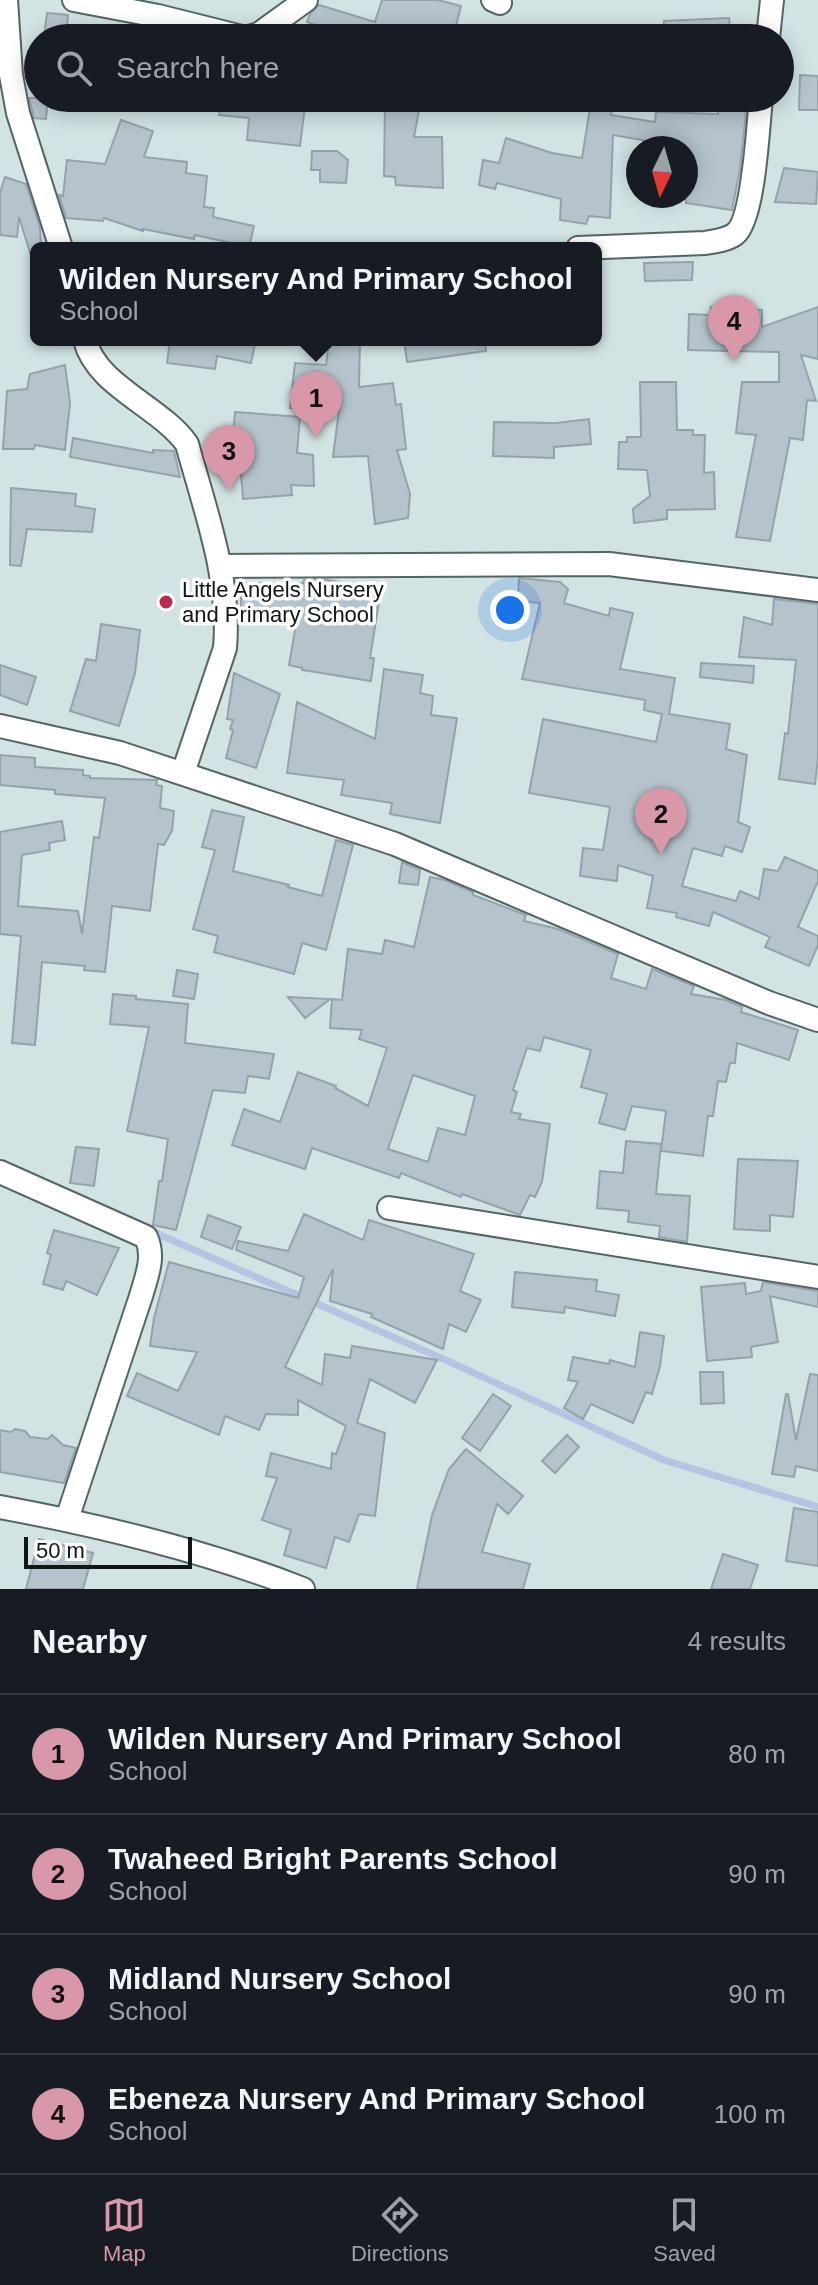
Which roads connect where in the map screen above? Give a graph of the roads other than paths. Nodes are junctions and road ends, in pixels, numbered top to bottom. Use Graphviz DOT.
graph roads {
  1 [pos="6,0"];
  2 [pos="74,0"];
  3 [pos="306,0"];
  4 [pos="772,0"];
  5 [pos="189,24"];
  6 [pos="273,24"];
  7 [pos="769,24"];
  8 [pos="759,112"];
  9 [pos="59,242"];
  10 [pos="602,247"];
  11 [pos="86,346"];
  12 [pos="220,566"];
  13 [pos="818,590"];
  14 [pos="0,726"];
  15 [pos="183,773"];
  16 [pos="818,1020"];
  17 [pos="0,1172"];
  18 [pos="389,1208"];
  19 [pos="818,1277"];
  20 [pos="0,1507"];
  21 [pos="67,1519"];
  22 [pos="303,1589"];
  1 -- 9 [label="street"];
  2 -- 5 [label="street"];
  3 -- 6 [label="street"];
  4 -- 7 [label="street"];
  8 -- 10 [label="street"];
  11 -- 12 [label="street"];
  12 -- 13 [label="street"];
  12 -- 15 [label="street"];
  14 -- 15 [label="street"];
  15 -- 16 [label="street"];
  17 -- 21 [label="street"];
  18 -- 19 [label="street"];
  20 -- 21 [label="street"];
  21 -- 22 [label="street"];
}
